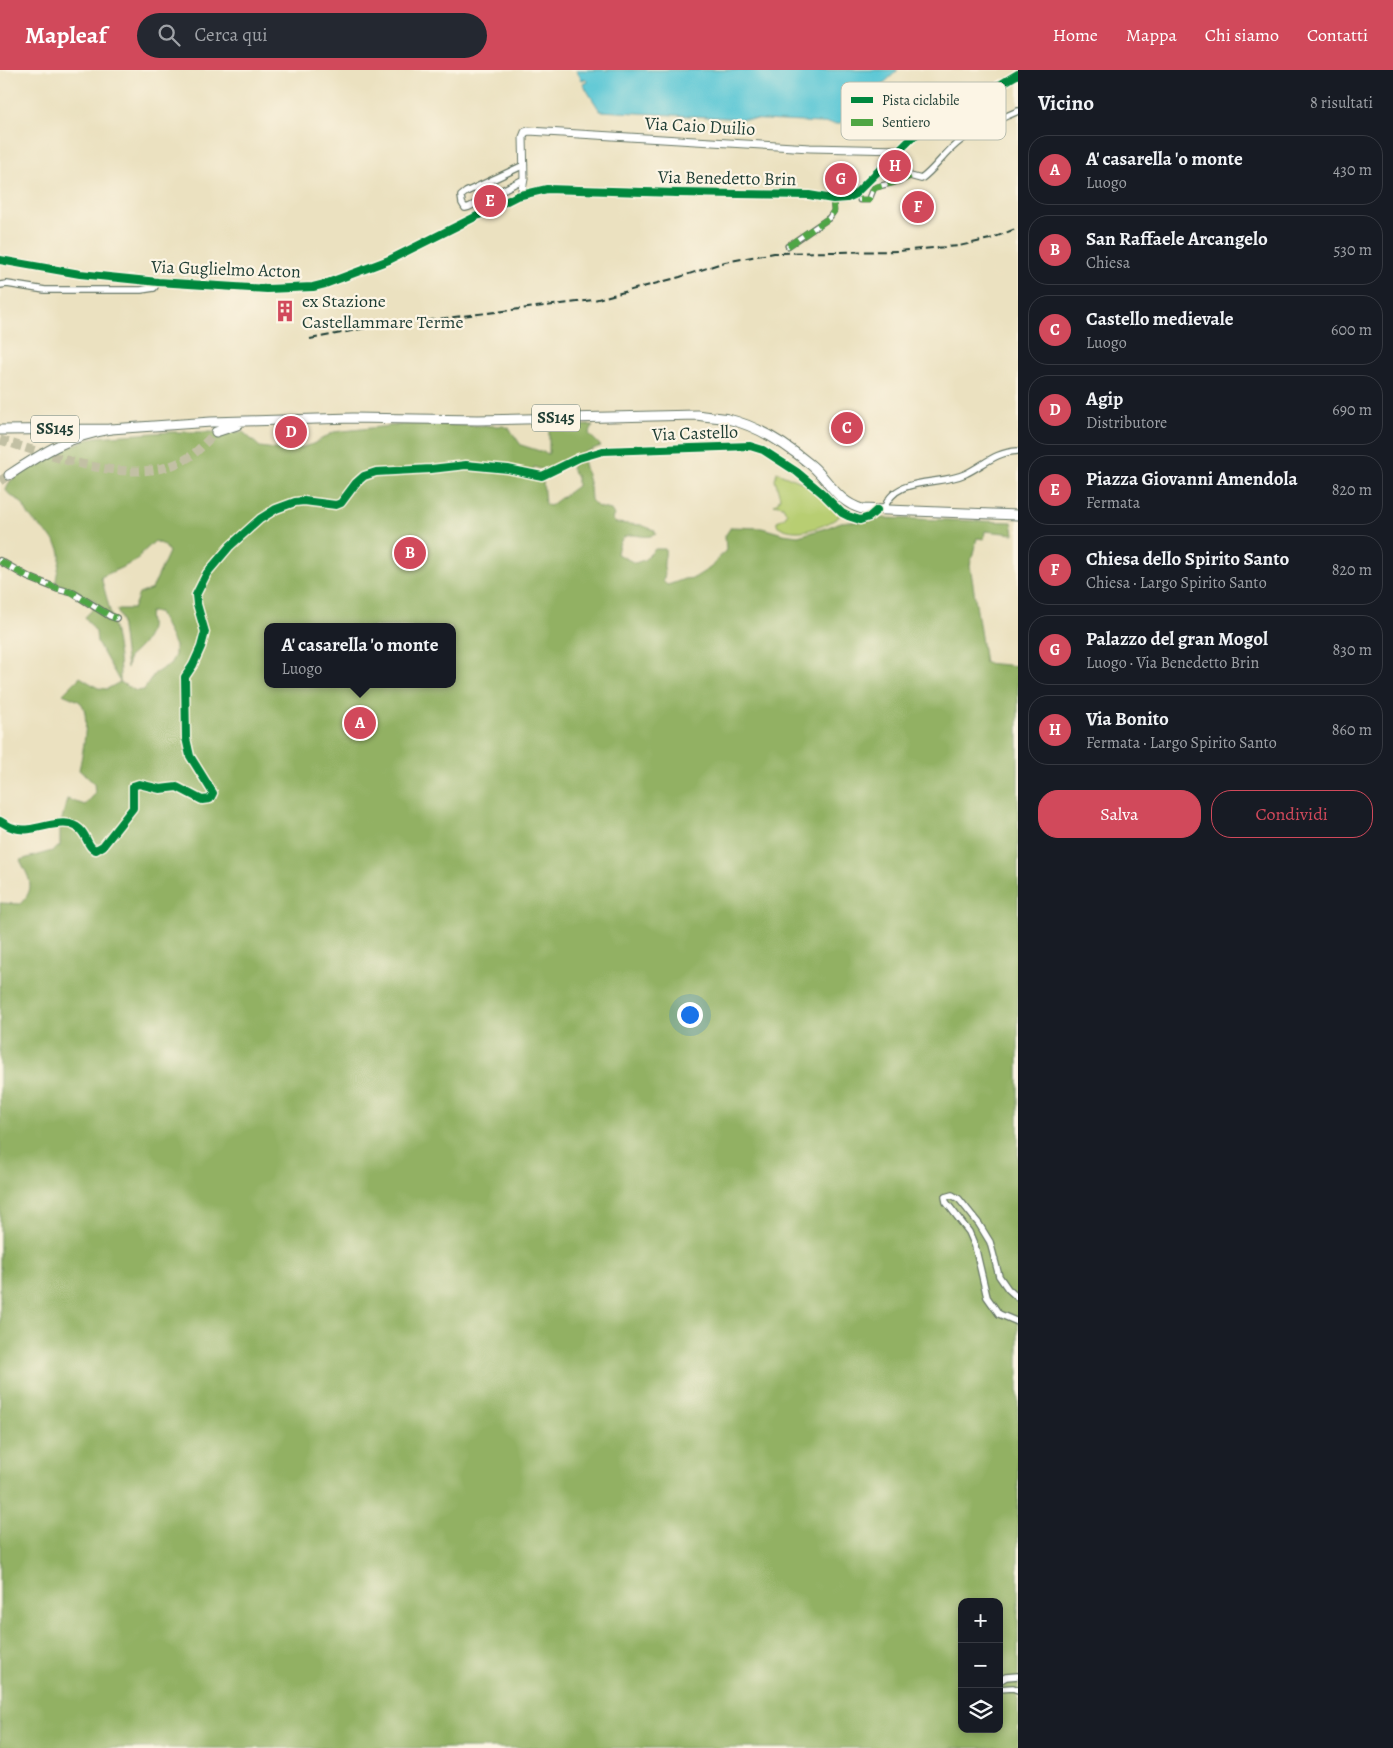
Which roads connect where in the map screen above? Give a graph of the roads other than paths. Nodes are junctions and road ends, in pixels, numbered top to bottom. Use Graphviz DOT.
graph roads {
  1 [pos="1018,74"];
  2 [pos="1005,82"];
  3 [pos="1018,111"];
  4 [pos="1006,116"];
  5 [pos="910,140"];
  6 [pos="962,140"];
  7 [pos="901,150"];
  8 [pos="523,162"];
  9 [pos="910,176"];
  10 [pos="524,179"];
  11 [pos="534,191"];
  12 [pos="521,195"];
  13 [pos="833,199"];
  14 [pos="860,200"];
  15 [pos="473,205"];
  16 [pos="477,216"];
  17 [pos="788,246"];
  18 [pos="0,260"];
  19 [pos="158,282"];
  20 [pos="0,285"];
  21 [pos="252,421"];
  22 [pos="111,429"];
  23 [pos="0,430"];
  24 [pos="216,432"];
  25 [pos="1018,451"];
  26 [pos="9,475"];
  27 [pos="881,510"];
  28 [pos="1018,515"];
  29 [pos="0,561"];
  30 [pos="116,618"];
  31 [pos="0,822"];
  32 [pos="1018,1298"];
  33 [pos="1018,1322"];
  34 [pos="1018,1676"];
  35 [pos="1003,1679"];
  36 [pos="1003,1689"];
  37 [pos="1018,1690"];
  1 -- 2 [label="street, Via Benedetto Brin"];
  3 -- 4 [label="street"];
  5 -- 7 [label="street, Via Benedetto Brin"];
  6 -- 9 [label="street"];
  7 -- 8 [label="street, Via Caio Duilio"];
  7 -- 9 [label="street"];
  7 -- 13 [label="street, Via Benedetto Brin"];
  8 -- 10 [label="street, Via Caio Duilio"];
  8 -- 15 [label="street"];
  9 -- 14 [label="street"];
  10 -- 11 [label="street"];
  10 -- 12 [label="street, Via Caio Duilio"];
  10 -- 15 [label="street"];
  11 -- 12 [label="street, Via Benedetto Brin"];
  11 -- 13 [label="street, Via Benedetto Brin"];
  12 -- 16 [label="street, Via Guglielmo Acton"];
  13 -- 17 [label="street"];
  15 -- 16 [label="street"];
  16 -- 19 [label="street, Via Guglielmo Acton"];
  18 -- 19 [label="street, Via Guglielmo Acton"];
  19 -- 20 [label="street"];
  21 -- 22 [label="main road, SS145"];
  21 -- 24 [label="main road, SS145"];
  21 -- 27 [label="main road, SS145"];
  22 -- 23 [label="main road, SS145"];
  22 -- 26 [label="main road"];
  25 -- 27 [label="street"];
  27 -- 28 [label="main road, SS145"];
  27 -- 31 [label="street, Via Castello"];
  29 -- 30 [label="street"];
  32 -- 33 [label="street"];
  34 -- 35 [label="street"];
  36 -- 37 [label="street"];
}
